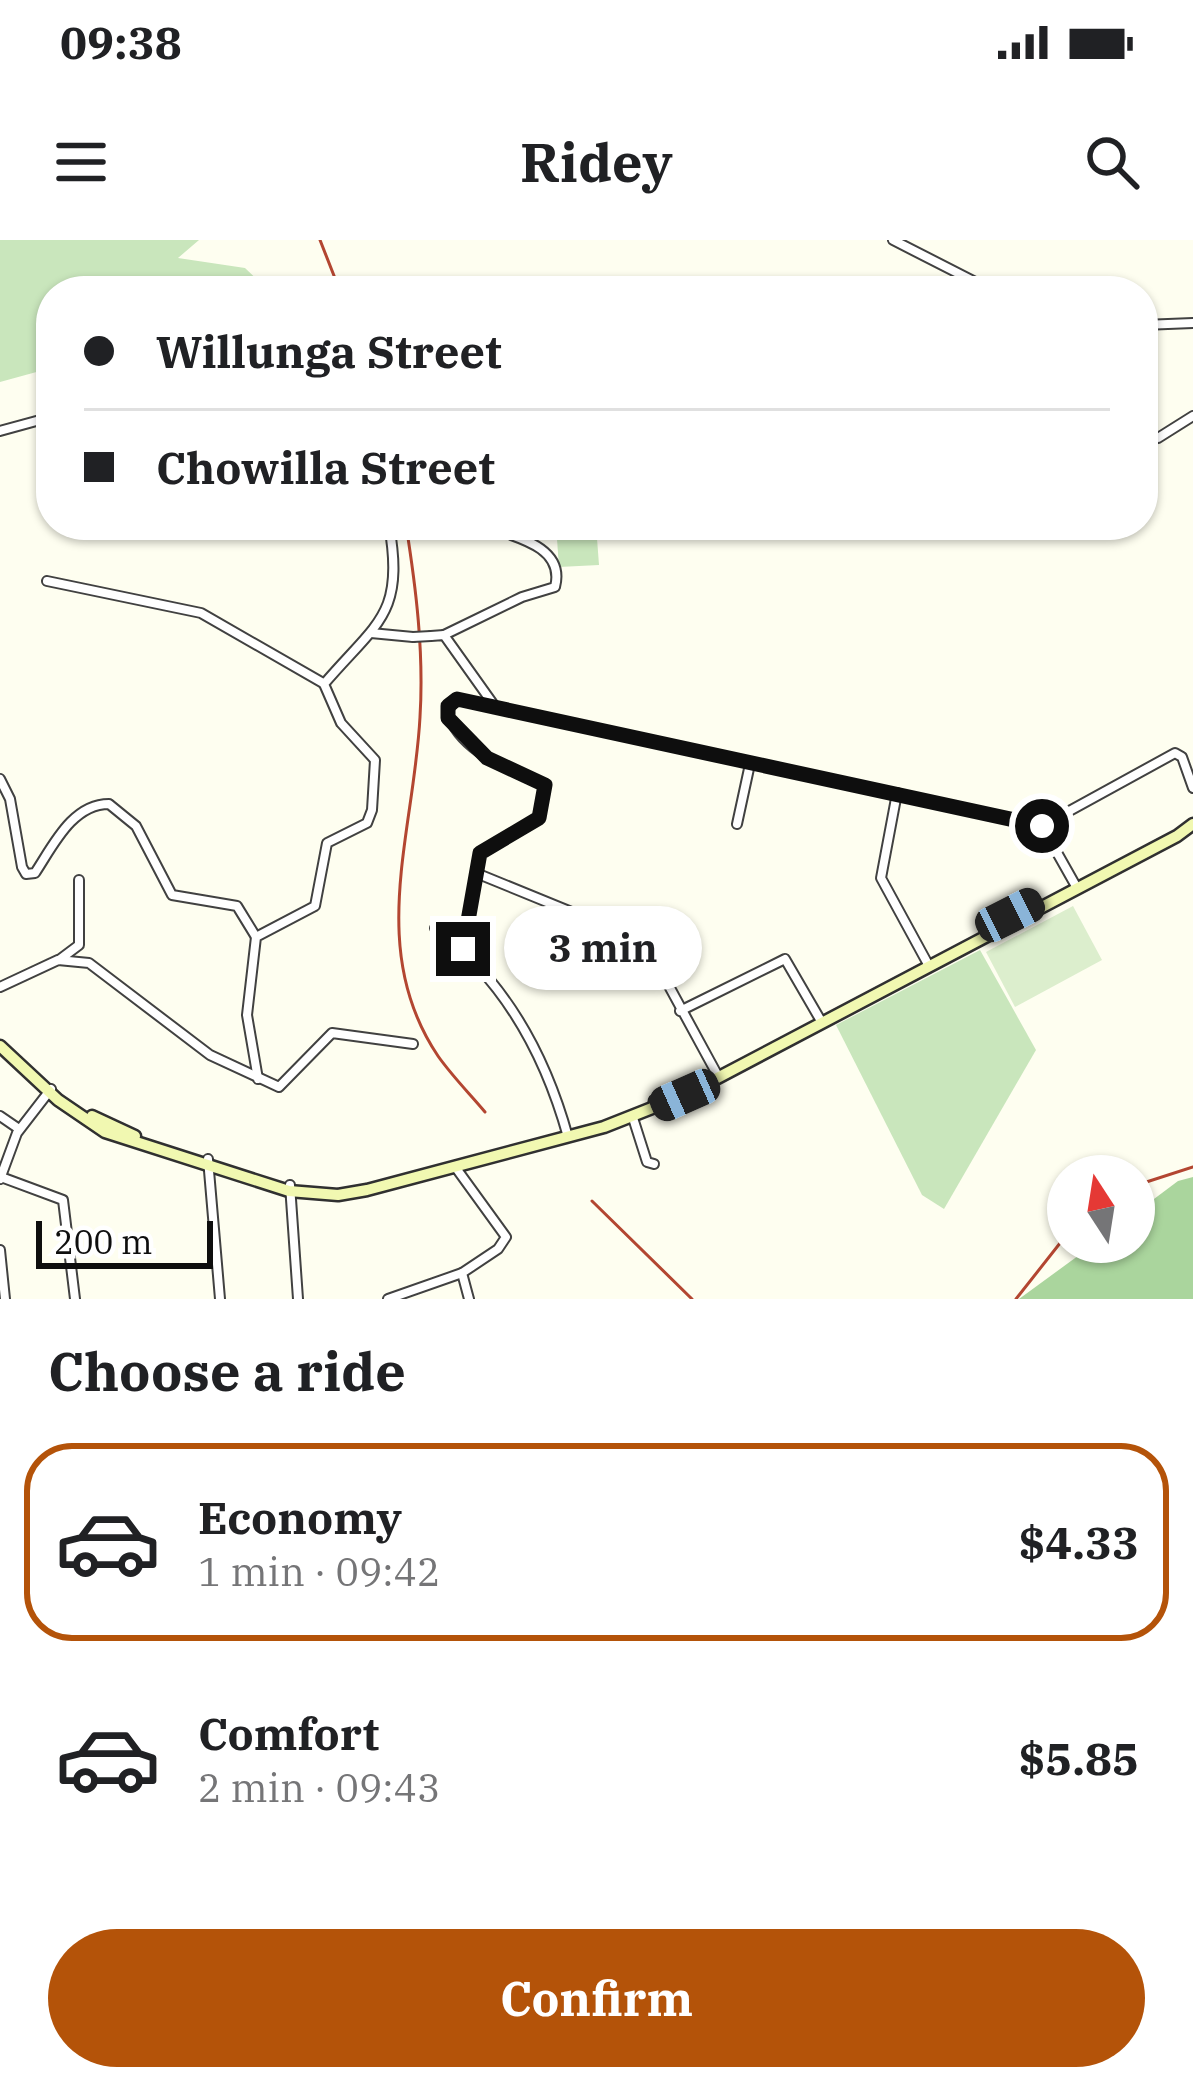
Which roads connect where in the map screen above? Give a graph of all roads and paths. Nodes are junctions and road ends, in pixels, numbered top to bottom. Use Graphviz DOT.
graph roads {
  1 [pos="892,240"];
  2 [pos="964,276"];
  3 [pos="1193,323"];
  4 [pos="1158,324"];
  5 [pos="1193,416"];
  6 [pos="36,421"];
  7 [pos="0,431"];
  8 [pos="1158,438"];
  9 [pos="391,540"];
  10 [pos="521,540"];
  11 [pos="46,581"];
  12 [pos="371,633"];
  13 [pos="444,635"];
  14 [pos="324,684"];
  15 [pos="496,708"];
  16 [pos="750,764"];
  17 [pos="0,779"];
  18 [pos="1193,788"];
  19 [pos="897,794"];
  20 [pos="1193,821"];
  21 [pos="737,824"];
  22 [pos="1042,826"];
  23 [pos="476,873"];
  24 [pos="79,880"];
  25 [pos="1076,885"];
  26 [pos="435,928"];
  27 [pos="256,937"];
  28 [pos="463,949"];
  29 [pos="58,961"];
  30 [pos="927,963"];
  31 [pos="0,987"];
  32 [pos="680,1011"];
  33 [pos="819,1019"];
  34 [pos="1,1044"];
  35 [pos="413,1044"];
  36 [pos="716,1074"];
  37 [pos="258,1079"];
  38 [pos="50,1091"];
  39 [pos="0,1116"];
  40 [pos="632,1118"];
  41 [pos="20,1129"];
  42 [pos="568,1134"];
  43 [pos="207,1162"];
  44 [pos="654,1165"];
  45 [pos="456,1168"];
  46 [pos="0,1179"];
  47 [pos="289,1188"];
  48 [pos="0,1250"];
  49 [pos="0,1262"];
  50 [pos="462,1273"];
  51 [pos="5,1299"];
  52 [pos="75,1299"];
  53 [pos="220,1299"];
  54 [pos="298,1299"];
  55 [pos="388,1299"];
  56 [pos="469,1299"];
  1 -- 2 [label="street"];
  3 -- 4 [label="street"];
  5 -- 8 [label="street"];
  6 -- 7 [label="street"];
  9 -- 12 [label="street"];
  10 -- 13 [label="street"];
  11 -- 14 [label="street"];
  12 -- 13 [label="street, bridge"];
  12 -- 14 [label="street"];
  13 -- 15 [label="street"];
  14 -- 27 [label="street"];
  15 -- 16 [label="street"];
  15 -- 23 [label="street"];
  16 -- 19 [label="street"];
  16 -- 21 [label="street"];
  17 -- 27 [label="street"];
  18 -- 22 [label="street"];
  19 -- 22 [label="street"];
  19 -- 30 [label="street"];
  20 -- 25 [label="main road"];
  22 -- 25 [label="street"];
  23 -- 28 [label="street"];
  23 -- 32 [label="street"];
  24 -- 29 [label="street"];
  25 -- 30 [label="main road"];
  26 -- 28 [label="street"];
  27 -- 37 [label="street"];
  28 -- 42 [label="street"];
  29 -- 31 [label="street"];
  29 -- 37 [label="street"];
  30 -- 33 [label="main road"];
  32 -- 33 [label="street"];
  32 -- 36 [label="street"];
  33 -- 36 [label="main road"];
  34 -- 38 [label="main road"];
  35 -- 37 [label="street"];
  36 -- 40 [label="main road"];
  36 -- 42 [label="main road"];
  38 -- 41 [label="street"];
  38 -- 43 [label="main road"];
  39 -- 41 [label="street"];
  40 -- 42 [label="main road"];
  40 -- 44 [label="street"];
  41 -- 46 [label="street"];
  42 -- 45 [label="main road"];
  42 -- 47 [label="main road"];
  43 -- 47 [label="main road"];
  43 -- 53 [label="street"];
  45 -- 47 [label="main road"];
  45 -- 50 [label="street"];
  46 -- 52 [label="street"];
  47 -- 54 [label="street"];
  48 -- 49 [label="street"];
  49 -- 51 [label="street"];
  50 -- 55 [label="street"];
  50 -- 56 [label="street"];
}
